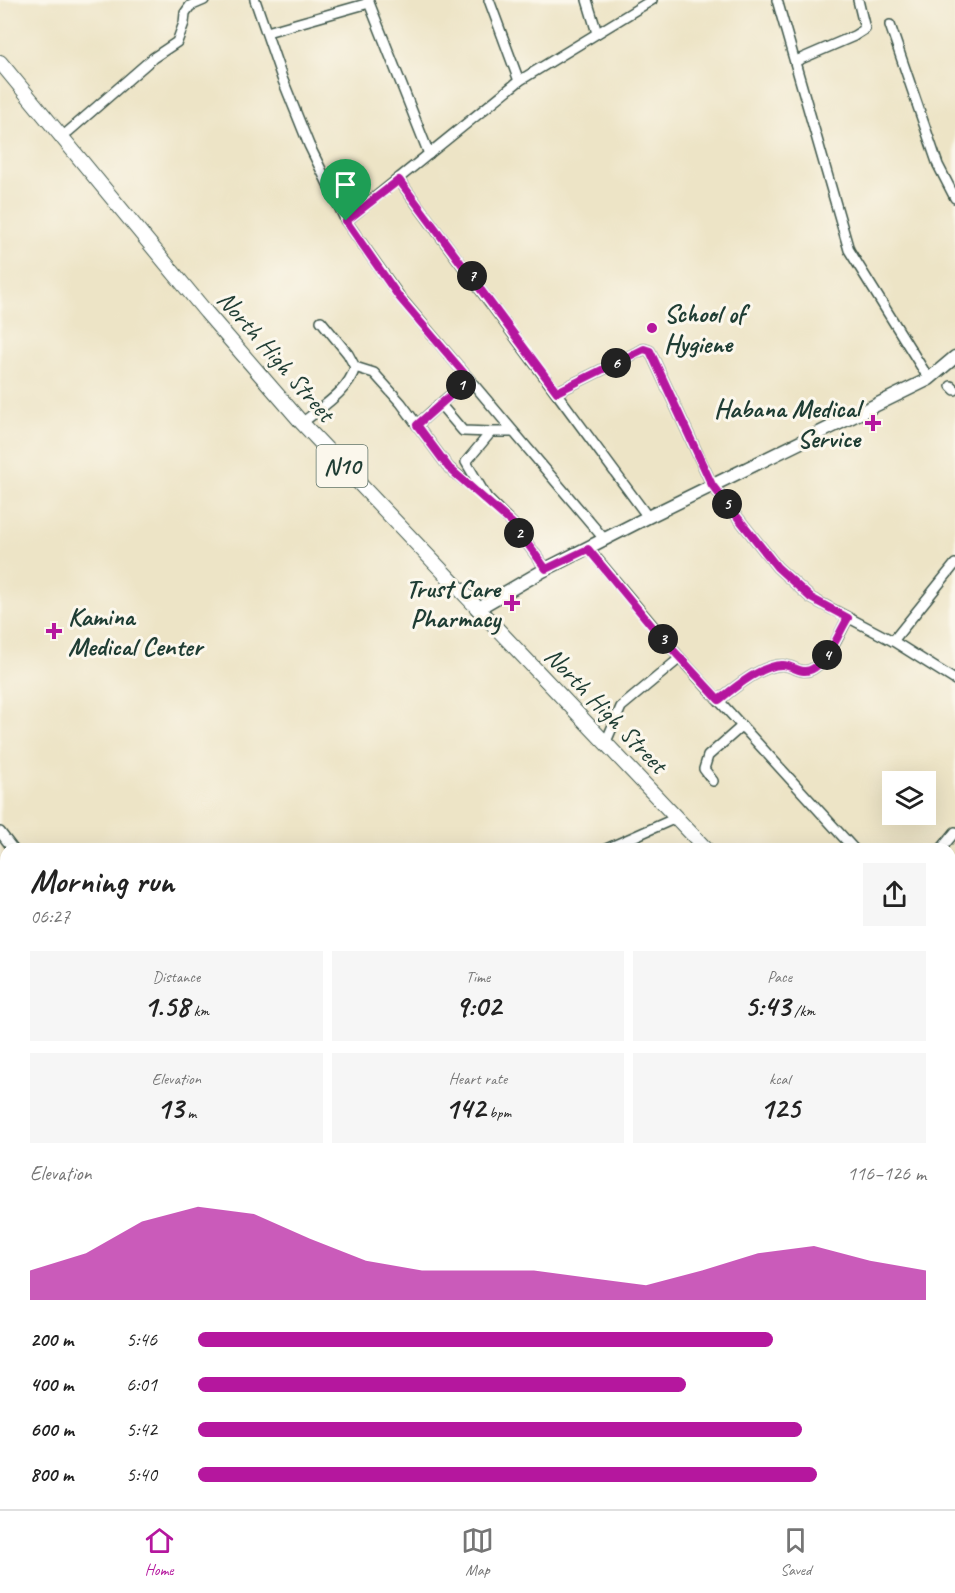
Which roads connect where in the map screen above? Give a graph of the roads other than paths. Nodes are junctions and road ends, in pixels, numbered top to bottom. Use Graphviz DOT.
graph roads {
  1 [pos="204,0"];
  2 [pos="255,0"];
  3 [pos="489,0"];
  4 [pos="587,0"];
  5 [pos="652,0"];
  6 [pos="777,0"];
  7 [pos="858,0"];
  8 [pos="368,1"];
  9 [pos="890,25"];
  10 [pos="267,32"];
  11 [pos="597,33"];
  12 [pos="796,61"];
  13 [pos="0,62"];
  14 [pos="519,81"];
  15 [pos="61,138"];
  16 [pos="429,154"];
  17 [pos="399,180"];
  18 [pos="955,198"];
  19 [pos="346,221"];
  20 [pos="321,321"];
  21 [pos="955,357"];
  22 [pos="355,367"];
  23 [pos="469,379"];
  24 [pos="929,379"];
  25 [pos="557,392"];
  26 [pos="440,404"];
  27 [pos="302,423"];
  28 [pos="417,425"];
  29 [pos="491,432"];
  30 [pos="512,432"];
  31 [pos="712,485"];
  32 [pos="487,498"];
  33 [pos="648,516"];
  34 [pos="605,540"];
  35 [pos="588,549"];
  36 [pos="955,564"];
  37 [pos="546,569"];
  38 [pos="477,609"];
  39 [pos="848,618"];
  40 [pos="893,641"];
  41 [pos="680,658"];
  42 [pos="955,681"];
  43 [pos="719,700"];
  44 [pos="742,726"];
  45 [pos="605,744"];
  46 [pos="713,781"];
  47 [pos="676,818"];
  48 [pos="620,843"];
  49 [pos="699,843"];
  50 [pos="849,843"];
  1 -- 15 [label="street"];
  2 -- 10 [label="street"];
  3 -- 14 [label="street"];
  4 -- 11 [label="street"];
  5 -- 11 [label="street"];
  6 -- 12 [label="street"];
  7 -- 12 [label="street"];
  8 -- 10 [label="street"];
  8 -- 16 [label="street"];
  9 -- 18 [label="street"];
  10 -- 19 [label="street"];
  11 -- 14 [label="street"];
  12 -- 24 [label="street"];
  13 -- 15 [label="highway, North High Street / N10"];
  14 -- 16 [label="street"];
  15 -- 27 [label="highway, North High Street / N10"];
  16 -- 17 [label="street"];
  17 -- 19 [label="street"];
  17 -- 25 [label="street"];
  19 -- 23 [label="street"];
  20 -- 22 [label="street"];
  21 -- 24 [label="main road"];
  22 -- 27 [label="street"];
  22 -- 28 [label="street"];
  23 -- 26 [label="street"];
  23 -- 30 [label="street"];
  24 -- 31 [label="main road"];
  25 -- 31 [label="street"];
  25 -- 33 [label="street"];
  26 -- 28 [label="street"];
  26 -- 29 [label="street"];
  27 -- 38 [label="highway, North High Street / N10"];
  28 -- 32 [label="street"];
  29 -- 30 [label="street"];
  29 -- 32 [label="street"];
  30 -- 34 [label="street"];
  31 -- 33 [label="main road"];
  31 -- 39 [label="street"];
  32 -- 37 [label="street"];
  33 -- 34 [label="main road"];
  34 -- 35 [label="main road"];
  35 -- 37 [label="main road"];
  35 -- 41 [label="street"];
  36 -- 40 [label="street"];
  37 -- 38 [label="main road"];
  38 -- 45 [label="highway, North High Street / N10"];
  39 -- 40 [label="street"];
  39 -- 43 [label="street"];
  40 -- 42 [label="street"];
  41 -- 43 [label="street"];
  41 -- 45 [label="street"];
  43 -- 44 [label="street"];
  44 -- 46 [label="street"];
  44 -- 50 [label="street"];
  45 -- 47 [label="highway, North High Street / N10"];
  47 -- 48 [label="street"];
  47 -- 49 [label="highway, North High Street / N10"];
}
